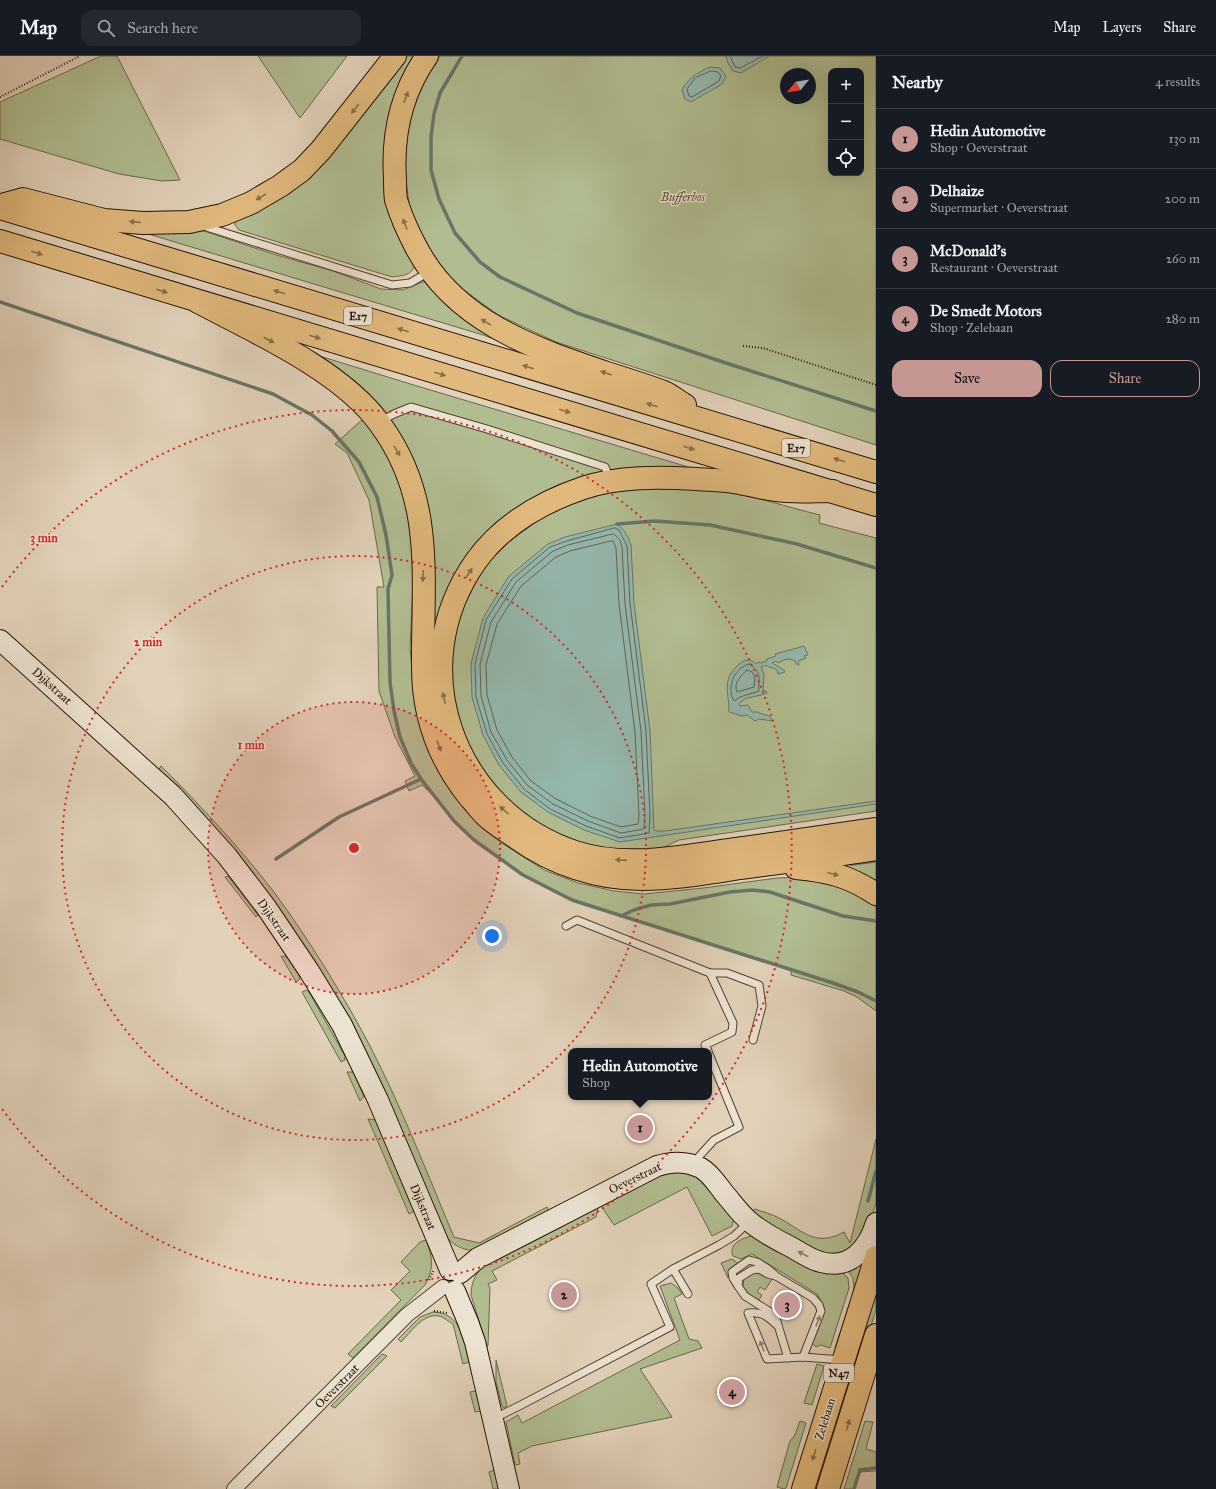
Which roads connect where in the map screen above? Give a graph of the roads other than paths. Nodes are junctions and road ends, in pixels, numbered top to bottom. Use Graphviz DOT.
graph roads {
  1 [pos="395,56"];
  2 [pos="427,56"];
  3 [pos="0,207"];
  4 [pos="189,222"];
  5 [pos="0,241"];
  6 [pos="430,271"];
  7 [pos="198,302"];
  8 [pos="379,422"];
  9 [pos="716,424"];
  10 [pos="876,472"];
  11 [pos="610,481"];
  12 [pos="833,491"];
  13 [pos="876,504"];
  14 [pos="0,640"];
  15 [pos="876,822"];
  16 [pos="876,829"];
  17 [pos="876,850"];
  18 [pos="660,859"];
  19 [pos="616,878"];
  20 [pos="876,894"];
  21 [pos="566,926"];
  22 [pos="710,973"];
  23 [pos="754,1040"];
  24 [pos="706,1048"];
  25 [pos="712,1061"];
  26 [pos="692,1165"];
  27 [pos="875,1226"];
  28 [pos="756,1227"];
  29 [pos="876,1257"];
  30 [pos="673,1269"];
  31 [pos="445,1279"];
  32 [pos="688,1294"];
  33 [pos="780,1328"];
  34 [pos="876,1335"];
  35 [pos="803,1357"];
  36 [pos="788,1358"];
  37 [pos="843,1360"];
  38 [pos="493,1418"];
  39 [pos="234,1489"];
  40 [pos="509,1489"];
  41 [pos="803,1489"];
  42 [pos="828,1489"];
  1 -- 4 [label="main road, one-way"];
  6 -- 2 [label="main road, one-way"];
  4 -- 3 [label="main road, one-way"];
  9 -- 3 [label="main road, E17, one-way"];
  4 -- 6 [label="lane"];
  5 -- 7 [label="main road, E17, one-way"];
  9 -- 6 [label="main road, one-way"];
  7 -- 8 [label="main road, one-way"];
  7 -- 12 [label="main road, E17, one-way"];
  8 -- 11 [label="lane"];
  8 -- 19 [label="main road, one-way"];
  10 -- 9 [label="main road, E17, one-way"];
  11 -- 12 [label="main road"];
  18 -- 11 [label="main road, one-way"];
  12 -- 13 [label="main road, E17"];
  14 -- 31 [label="street, Dijkstraat"];
  15 -- 18 [label="main road"];
  16 -- 18 [label="main road"];
  17 -- 19 [label="main road"];
  19 -- 20 [label="main road, one-way"];
  21 -- 22 [label="lane"];
  22 -- 23 [label="lane"];
  22 -- 24 [label="lane"];
  25 -- 26 [label="lane"];
  26 -- 28 [label="street, Oeverstraat"];
  26 -- 31 [label="street, Oeverstraat"];
  27 -- 28 [label="street, Oeverstraat, one-way"];
  28 -- 30 [label="lane"];
  29 -- 37 [label="main road, Zelebaan / N47"];
  30 -- 32 [label="lane"];
  30 -- 38 [label="lane"];
  31 -- 38 [label="street, Dijkstraat"];
  31 -- 39 [label="street, Oeverstraat"];
  35 -- 33 [label="lane, one-way"];
  33 -- 36 [label="lane"];
  36 -- 33 [label="lane, one-way"];
  42 -- 34 [label="main road, Zelebaan / N47, one-way"];
  35 -- 36 [label="lane"];
  35 -- 37 [label="lane"];
  37 -- 41 [label="main road, Zelebaan / N47, one-way"];
  38 -- 40 [label="street, Dijkstraat"];
}
